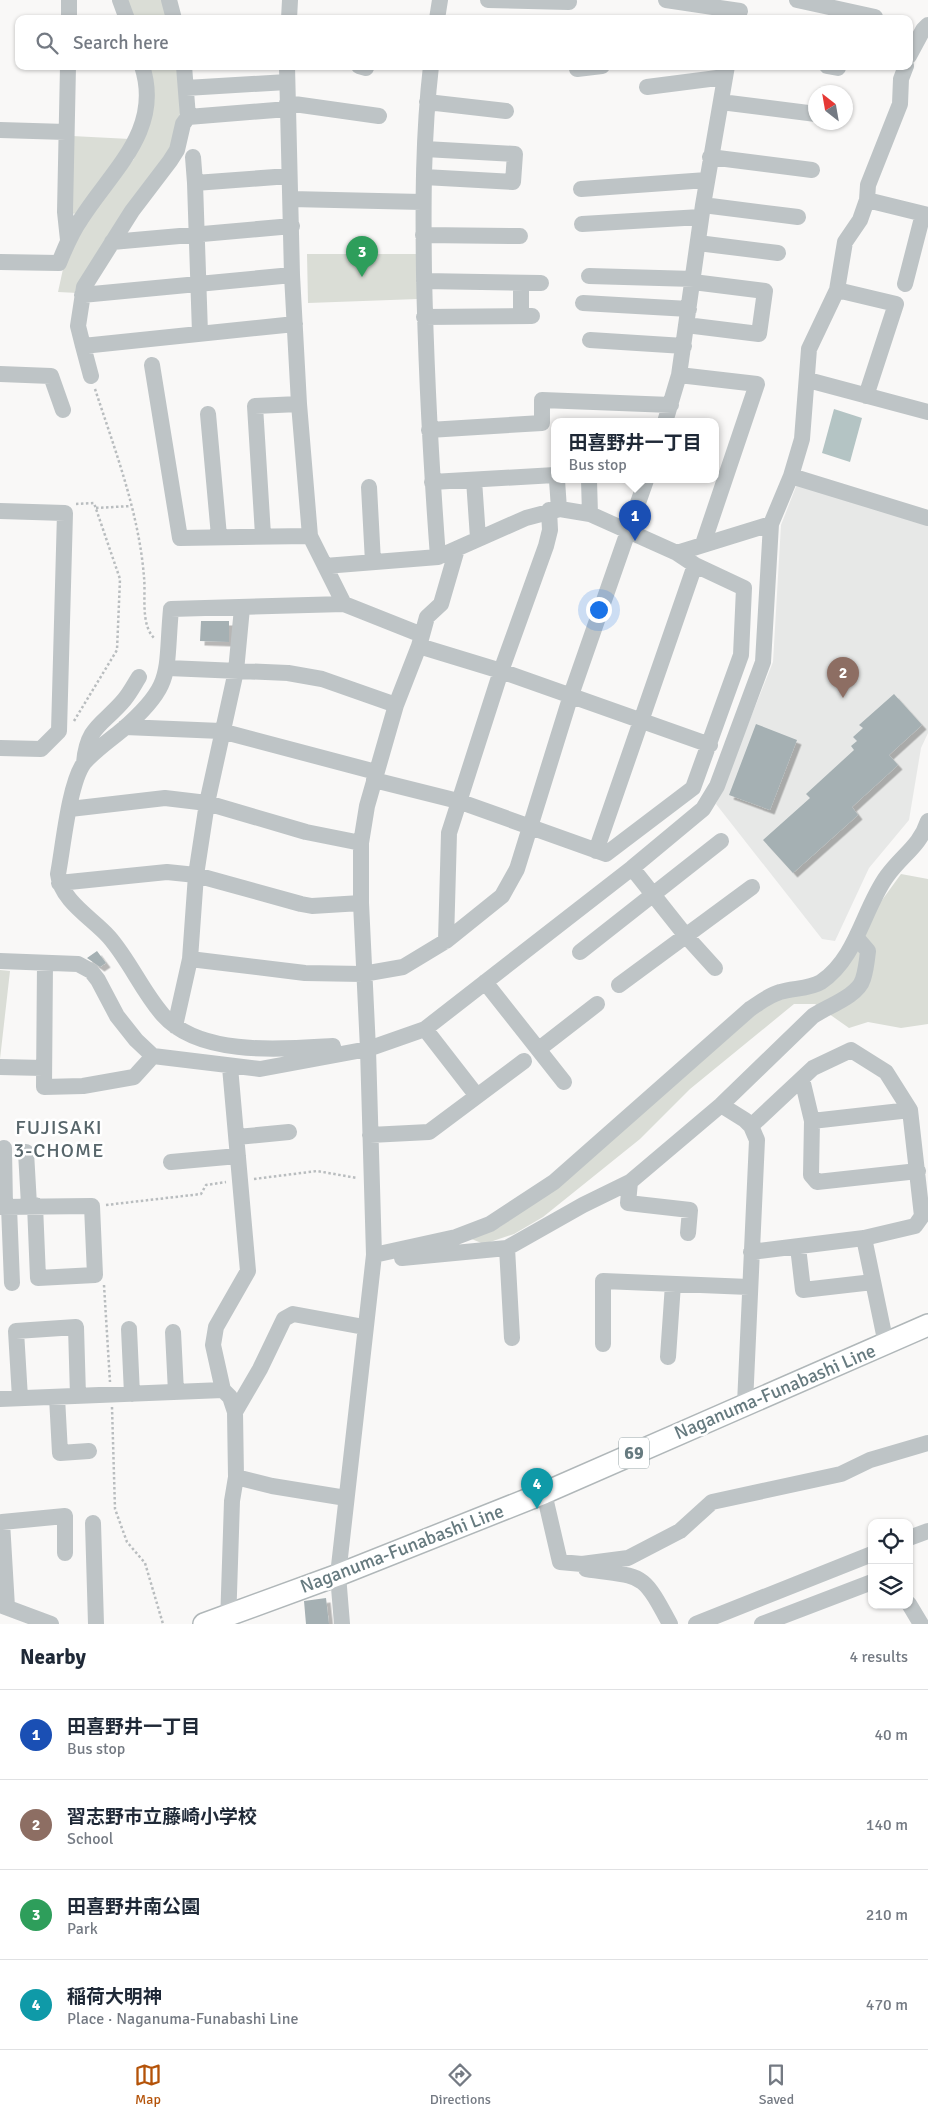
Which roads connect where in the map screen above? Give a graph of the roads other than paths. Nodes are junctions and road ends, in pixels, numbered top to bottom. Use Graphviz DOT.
graph roads {
  1 [pos="69,0"];
  2 [pos="120,0"];
  3 [pos="168,0"];
  4 [pos="290,0"];
  5 [pos="440,0"];
  6 [pos="488,0"];
  7 [pos="666,0"];
  8 [pos="797,0"];
  9 [pos="569,2"];
  10 [pos="740,10"];
  11 [pos="69,15"];
  12 [pos="125,15"];
  13 [pos="173,15"];
  14 [pos="289,15"];
  15 [pos="438,15"];
  16 [pos="866,15"];
  17 [pos="928,25"];
  18 [pos="913,49"];
  19 [pos="68,70"];
  20 [pos="143,70"];
  21 [pos="184,70"];
  22 [pos="431,70"];
  23 [pos="904,70"];
  24 [pos="726,72"];
  25 [pos="287,74"];
  26 [pos="647,87"];
  27 [pos="186,88"];
  28 [pos="427,102"];
  29 [pos="721,102"];
  30 [pos="288,106"];
  31 [pos="506,110"];
  32 [pos="808,113"];
  33 [pos="380,116"];
  34 [pos="188,118"];
  35 [pos="0,130"];
  36 [pos="66,132"];
  37 [pos="425,149"];
  38 [pos="193,157"];
  39 [pos="710,157"];
  40 [pos="812,170"];
  41 [pos="289,176"];
  42 [pos="424,177"];
  43 [pos="707,180"];
  44 [pos="194,183"];
  45 [pos="581,189"];
  46 [pos="291,200"];
  47 [pos="867,200"];
  48 [pos="422,202"];
  49 [pos="702,211"];
  50 [pos="926,214"];
  51 [pos="798,217"];
  52 [pos="582,224"];
  53 [pos="292,226"];
  54 [pos="196,235"];
  55 [pos="423,235"];
  56 [pos="520,236"];
  57 [pos="68,240"];
  58 [pos="112,242"];
  59 [pos="698,242"];
  60 [pos="778,253"];
  61 [pos="0,262"];
  62 [pos="292,275"];
  63 [pos="589,276"];
  64 [pos="424,281"];
  65 [pos="693,281"];
  66 [pos="521,283"];
  67 [pos="540,283"];
  68 [pos="198,284"];
  69 [pos="905,284"];
  70 [pos="837,290"];
  71 [pos="82,295"];
  72 [pos="583,303"];
  73 [pos="424,317"];
  74 [pos="688,317"];
  75 [pos="295,324"];
  76 [pos="200,333"];
  77 [pos="590,340"];
  78 [pos="83,346"];
  79 [pos="684,346"];
  80 [pos="152,365"];
  81 [pos="0,374"];
  82 [pos="679,375"];
  83 [pos="91,376"];
  84 [pos="808,380"];
  85 [pos="866,396"];
  86 [pos="299,404"];
  87 [pos="670,405"];
  88 [pos="63,410"];
  89 [pos="928,412"];
  90 [pos="208,414"];
  91 [pos="666,418"];
  92 [pos="429,430"];
  93 [pos="551,475"];
  94 [pos="791,476"];
  95 [pos="474,480"];
  96 [pos="432,482"];
  97 [pos="557,483"];
  98 [pos="589,483"];
  99 [pos="645,483"];
  100 [pos="369,487"];
  101 [pos="554,509"];
  102 [pos="0,511"];
  103 [pos="590,514"];
  104 [pos="928,518"];
  105 [pos="771,524"];
  106 [pos="628,532"];
  107 [pos="262,535"];
  108 [pos="219,536"];
  109 [pos="310,536"];
  110 [pos="478,538"];
  111 [pos="704,544"];
  112 [pos="457,548"];
  113 [pos="677,553"];
  114 [pos="438,557"];
  115 [pos="373,562"];
  116 [pos="695,565"];
  117 [pos="325,566"];
  118 [pos="344,604"];
  119 [pos="242,608"];
  120 [pos="421,640"];
  121 [pos="168,668"];
  122 [pos="236,671"];
  123 [pos="501,671"];
  124 [pos="139,677"];
  125 [pos="571,695"];
  126 [pos="396,705"];
  127 [pos="642,719"];
  128 [pos="125,727"];
  129 [pos="222,731"];
  130 [pos="710,745"];
  131 [pos="0,748"];
  132 [pos="84,763"];
  133 [pos="375,776"];
  134 [pos="458,801"];
  135 [pos="207,803"];
  136 [pos="70,809"];
  137 [pos="928,821"];
  138 [pos="530,826"];
  139 [pos="721,841"];
  140 [pos="362,843"];
  141 [pos="596,851"];
  142 [pos="632,868"];
  143 [pos="196,875"];
  144 [pos="59,883"];
  145 [pos="752,887"];
  146 [pos="654,896"];
  147 [pos="361,903"];
  148 [pos="686,936"];
  149 [pos="856,936"];
  150 [pos="446,941"];
  151 [pos="580,952"];
  152 [pos="190,958"];
  153 [pos="0,961"];
  154 [pos="45,963"];
  155 [pos="715,968"];
  156 [pos="363,974"];
  157 [pos="485,982"];
  158 [pos="619,985"];
  159 [pos="596,1004"];
  160 [pos="175,1026"];
  161 [pos="425,1029"];
  162 [pos="368,1048"];
  163 [pos="539,1050"];
  164 [pos="153,1056"];
  165 [pos="524,1061"];
  166 [pos="0,1067"];
  167 [pos="230,1067"];
  168 [pos="43,1068"];
  169 [pos="802,1079"];
  170 [pos="564,1082"];
  171 [pos="477,1096"];
  172 [pos="721,1105"];
  173 [pos="910,1110"];
  174 [pos="812,1121"];
  175 [pos="751,1126"];
  176 [pos="289,1132"];
  177 [pos="370,1135"];
  178 [pos="237,1138"];
  179 [pos="4,1148"];
  180 [pos="26,1152"];
  181 [pos="238,1156"];
  182 [pos="171,1162"];
  183 [pos="918,1171"];
  184 [pos="630,1182"];
  185 [pos="32,1205"];
  186 [pos="4,1207"];
  187 [pos="688,1233"];
  188 [pos="864,1238"];
  189 [pos="798,1247"];
  190 [pos="507,1248"];
  191 [pos="751,1252"];
  192 [pos="378,1254"];
  193 [pos="873,1282"];
  194 [pos="12,1283"];
  195 [pos="673,1284"];
  196 [pos="749,1287"];
  197 [pos="928,1325"];
  198 [pos="364,1327"];
  199 [pos="129,1329"];
  200 [pos="173,1332"];
  201 [pos="512,1338"];
  202 [pos="603,1344"];
  203 [pos="886,1344"];
  204 [pos="668,1357"];
  205 [pos="223,1390"];
  206 [pos="176,1392"];
  207 [pos="132,1394"];
  208 [pos="78,1396"];
  209 [pos="57,1397"];
  210 [pos="20,1398"];
  211 [pos="0,1399"];
  212 [pos="745,1404"];
  213 [pos="235,1412"];
  214 [pos="928,1443"];
  215 [pos="88,1451"];
  216 [pos="236,1477"];
  217 [pos="544,1493"];
  218 [pos="346,1498"];
  219 [pos="93,1523"];
  220 [pos="928,1531"];
  221 [pos="913,1537"];
  222 [pos="65,1553"];
  223 [pos="868,1556"];
  224 [pos="582,1564"];
  225 [pos="338,1575"];
  226 [pos="868,1584"];
  227 [pos="3,1606"];
  228 [pos="912,1609"];
  229 [pos="229,1620"];
  230 [pos="51,1624"];
  231 [pos="96,1624"];
  232 [pos="204,1624"];
  233 [pos="342,1624"];
  234 [pos="670,1624"];
  235 [pos="697,1624"];
  236 [pos="762,1624"];
  237 [pos="921,1624"];
  1 -- 11 [label="street"];
  2 -- 12 [label="street"];
  3 -- 13 [label="street"];
  4 -- 14 [label="street"];
  5 -- 15 [label="street"];
  6 -- 9 [label="street"];
  7 -- 10 [label="street"];
  8 -- 16 [label="street"];
  17 -- 18 [label="street"];
  19 -- 36 [label="street"];
  20 -- 57 [label="street"];
  21 -- 27 [label="street"];
  22 -- 28 [label="street"];
  23 -- 47 [label="street"];
  24 -- 26 [label="street"];
  24 -- 29 [label="street"];
  25 -- 27 [label="street"];
  25 -- 30 [label="street"];
  27 -- 34 [label="street"];
  28 -- 31 [label="street"];
  28 -- 37 [label="street"];
  29 -- 32 [label="street"];
  29 -- 39 [label="street"];
  30 -- 33 [label="street"];
  30 -- 34 [label="street"];
  30 -- 41 [label="street"];
  34 -- 58 [label="street"];
  35 -- 36 [label="street"];
  36 -- 57 [label="street"];
  37 -- 42 [label="street"];
  37 -- 42 [label="street"];
  38 -- 44 [label="street"];
  39 -- 40 [label="street"];
  39 -- 43 [label="street"];
  41 -- 44 [label="street"];
  41 -- 46 [label="street"];
  42 -- 48 [label="street"];
  43 -- 45 [label="street"];
  43 -- 49 [label="street"];
  44 -- 54 [label="street"];
  46 -- 48 [label="street"];
  46 -- 53 [label="street"];
  47 -- 50 [label="street"];
  47 -- 70 [label="street"];
  48 -- 55 [label="street"];
  49 -- 51 [label="street"];
  49 -- 52 [label="street"];
  49 -- 59 [label="street"];
  50 -- 69 [label="street"];
  53 -- 54 [label="street"];
  53 -- 62 [label="street"];
  54 -- 58 [label="street"];
  54 -- 68 [label="street"];
  55 -- 56 [label="street"];
  55 -- 64 [label="street"];
  57 -- 61 [label="street"];
  58 -- 71 [label="street"];
  59 -- 60 [label="street"];
  59 -- 65 [label="street"];
  62 -- 68 [label="street"];
  62 -- 75 [label="street"];
  63 -- 65 [label="street"];
  64 -- 66 [label="street"];
  64 -- 73 [label="street"];
  65 -- 74 [label="street"];
  65 -- 74 [label="street"];
  66 -- 67 [label="street"];
  66 -- 73 [label="street"];
  68 -- 71 [label="street"];
  68 -- 76 [label="street"];
  70 -- 84 [label="street"];
  70 -- 85 [label="street"];
  71 -- 78 [label="street"];
  72 -- 74 [label="street"];
  73 -- 92 [label="street"];
  74 -- 79 [label="street"];
  75 -- 76 [label="street"];
  75 -- 86 [label="street"];
  76 -- 78 [label="street"];
  77 -- 79 [label="street"];
  78 -- 83 [label="street"];
  79 -- 82 [label="street"];
  80 -- 108 [label="street"];
  81 -- 88 [label="street"];
  82 -- 87 [label="street"];
  82 -- 111 [label="street"];
  84 -- 85 [label="street"];
  84 -- 94 [label="street"];
  85 -- 89 [label="street"];
  86 -- 107 [label="street"];
  86 -- 109 [label="street"];
  87 -- 91 [label="street"];
  87 -- 92 [label="street"];
  90 -- 108 [label="street"];
  92 -- 96 [label="street"];
  93 -- 95 [label="street"];
  94 -- 104 [label="street"];
  94 -- 105 [label="street"];
  95 -- 96 [label="street"];
  95 -- 110 [label="street"];
  96 -- 114 [label="street"];
  97 -- 101 [label="street"];
  98 -- 103 [label="street"];
  99 -- 106 [label="street"];
  100 -- 115 [label="street"];
  101 -- 103 [label="street"];
  101 -- 110 [label="street"];
  101 -- 123 [label="street"];
  102 -- 131 [label="street"];
  103 -- 106 [label="street"];
  105 -- 111 [label="street"];
  105 -- 142 [label="street"];
  106 -- 113 [label="street"];
  106 -- 125 [label="street"];
  107 -- 108 [label="street"];
  107 -- 109 [label="street"];
  109 -- 117 [label="street"];
  110 -- 112 [label="street"];
  111 -- 113 [label="street"];
  112 -- 114 [label="street"];
  112 -- 120 [label="street"];
  113 -- 116 [label="street"];
  114 -- 115 [label="street"];
  115 -- 117 [label="street"];
  116 -- 127 [label="street"];
  116 -- 130 [label="street"];
  117 -- 118 [label="street"];
  118 -- 119 [label="street"];
  118 -- 120 [label="street"];
  119 -- 121 [label="street"];
  119 -- 122 [label="street"];
  120 -- 123 [label="street"];
  120 -- 126 [label="street"];
  121 -- 122 [label="street"];
  121 -- 128 [label="street"];
  122 -- 126 [label="street"];
  122 -- 129 [label="street"];
  123 -- 125 [label="street"];
  123 -- 134 [label="street"];
  124 -- 132 [label="street"];
  125 -- 127 [label="street"];
  125 -- 138 [label="street"];
  126 -- 133 [label="street"];
  127 -- 130 [label="street"];
  127 -- 141 [label="street"];
  128 -- 129 [label="street"];
  128 -- 132 [label="street"];
  129 -- 133 [label="street"];
  129 -- 135 [label="street"];
  130 -- 141 [label="street"];
  132 -- 136 [label="street"];
  133 -- 134 [label="street"];
  133 -- 140 [label="street"];
  134 -- 138 [label="street"];
  134 -- 150 [label="street"];
  135 -- 136 [label="street"];
  135 -- 140 [label="street"];
  135 -- 143 [label="street"];
  136 -- 144 [label="street"];
  137 -- 149 [label="street"];
  138 -- 141 [label="street"];
  138 -- 150 [label="street"];
  139 -- 146 [label="street"];
  140 -- 147 [label="street"];
  142 -- 146 [label="street"];
  142 -- 157 [label="street"];
  143 -- 144 [label="street"];
  143 -- 147 [label="street"];
  143 -- 152 [label="street"];
  144 -- 160 [label="street"];
  145 -- 148 [label="street"];
  146 -- 148 [label="street"];
  146 -- 151 [label="street"];
  147 -- 156 [label="street"];
  148 -- 155 [label="street"];
  148 -- 158 [label="street"];
  149 -- 172 [label="street"];
  149 -- 192 [label="street"];
  150 -- 156 [label="street"];
  152 -- 156 [label="street"];
  152 -- 160 [label="street"];
  153 -- 154 [label="street"];
  154 -- 164 [label="street"];
  154 -- 168 [label="street"];
  156 -- 162 [label="street"];
  157 -- 161 [label="street"];
  157 -- 163 [label="street"];
  159 -- 163 [label="street"];
  160 -- 162 [label="street"];
  161 -- 162 [label="street"];
  161 -- 171 [label="street"];
  162 -- 167 [label="street"];
  162 -- 177 [label="street"];
  163 -- 170 [label="street"];
  164 -- 167 [label="street"];
  164 -- 168 [label="street"];
  165 -- 171 [label="street"];
  166 -- 168 [label="street"];
  167 -- 178 [label="street"];
  169 -- 173 [label="street"];
  169 -- 174 [label="street"];
  169 -- 175 [label="street"];
  171 -- 177 [label="street"];
  172 -- 175 [label="street"];
  172 -- 184 [label="street"];
  173 -- 174 [label="street"];
  173 -- 183 [label="street"];
  174 -- 183 [label="street"];
  175 -- 191 [label="street"];
  176 -- 178 [label="street"];
  177 -- 192 [label="street"];
  178 -- 181 [label="street"];
  179 -- 186 [label="street"];
  180 -- 185 [label="street"];
  181 -- 182 [label="street"];
  181 -- 205 [label="street"];
  183 -- 188 [label="street"];
  184 -- 187 [label="street"];
  184 -- 190 [label="street"];
  185 -- 185 [label="street"];
  185 -- 186 [label="street"];
  186 -- 194 [label="street"];
  188 -- 189 [label="street"];
  188 -- 193 [label="street"];
  189 -- 191 [label="street"];
  189 -- 193 [label="street"];
  190 -- 192 [label="street"];
  190 -- 201 [label="street"];
  191 -- 196 [label="street"];
  192 -- 198 [label="street"];
  193 -- 203 [label="street"];
  195 -- 196 [label="street"];
  195 -- 202 [label="street"];
  195 -- 204 [label="street"];
  196 -- 212 [label="street"];
  197 -- 203 [label="main road, Naganuma-Funabashi Line / 69"];
  198 -- 213 [label="street"];
  198 -- 218 [label="street"];
  199 -- 207 [label="street"];
  200 -- 206 [label="street"];
  203 -- 212 [label="main road, Naganuma-Funabashi Line / 69"];
  205 -- 206 [label="street"];
  205 -- 213 [label="street"];
  206 -- 207 [label="street"];
  207 -- 208 [label="street"];
  208 -- 209 [label="street"];
  208 -- 210 [label="street"];
  209 -- 210 [label="street"];
  209 -- 215 [label="street"];
  210 -- 211 [label="street"];
  212 -- 217 [label="main road, Naganuma-Funabashi Line / 69"];
  213 -- 216 [label="street"];
  214 -- 224 [label="street"];
  216 -- 218 [label="street"];
  216 -- 229 [label="street"];
  217 -- 224 [label="street"];
  217 -- 225 [label="main road, Naganuma-Funabashi Line / 69"];
  218 -- 225 [label="street"];
  219 -- 231 [label="street"];
  220 -- 221 [label="street"];
  222 -- 227 [label="street"];
  223 -- 235 [label="street"];
  224 -- 234 [label="street"];
  225 -- 229 [label="main road, Naganuma-Funabashi Line / 69"];
  225 -- 233 [label="street"];
  226 -- 236 [label="street"];
  227 -- 230 [label="street"];
  228 -- 237 [label="street"];
  229 -- 232 [label="main road, Naganuma-Funabashi Line / 69"];
}
